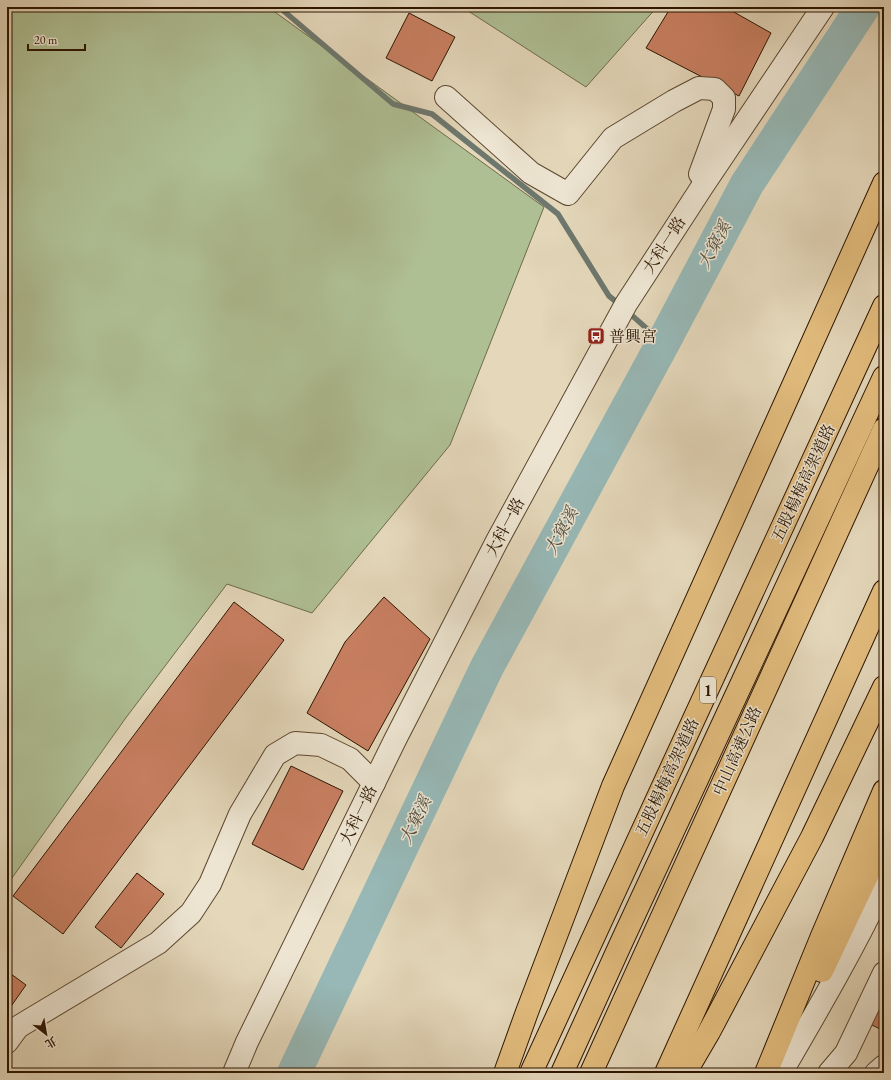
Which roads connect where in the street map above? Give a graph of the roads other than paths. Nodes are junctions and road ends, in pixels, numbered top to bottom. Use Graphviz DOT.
graph roads {
  1 [pos="823,7"];
  2 [pos="446,97"];
  3 [pos="884,183"];
  4 [pos="687,210"];
  5 [pos="884,306"];
  6 [pos="884,377"];
  7 [pos="884,429"];
  8 [pos="884,591"];
  9 [pos="884,687"];
  10 [pos="374,783"];
  11 [pos="884,791"];
  12 [pos="884,840"];
  13 [pos="884,884"];
  14 [pos="879,907"];
  15 [pos="884,973"];
  16 [pos="7,1042"];
  17 [pos="884,1066"];
  18 [pos="234,1073"];
  19 [pos="505,1073"];
  20 [pos="531,1073"];
  21 [pos="562,1073"];
  22 [pos="591,1073"];
  23 [pos="666,1073"];
  24 [pos="686,1073"];
  25 [pos="766,1073"];
  26 [pos="774,1073"];
  27 [pos="781,1073"];
  28 [pos="829,1073"];
  29 [pos="876,1073"];
  1 -- 4 [label="street, 大科一路"];
  2 -- 4 [label="street"];
  3 -- 19 [label="highway"];
  4 -- 10 [label="street, 大科一路"];
  5 -- 20 [label="highway, 五股楊梅高架道路 / 1"];
  6 -- 21 [label="highway"];
  7 -- 22 [label="highway, 中山高速公路"];
  8 -- 23 [label="highway"];
  9 -- 24 [label="highway"];
  10 -- 16 [label="street"];
  10 -- 18 [label="street, 大科一路"];
  11 -- 25 [label="highway"];
  12 -- 26 [label="highway"];
  13 -- 14 [label="street"];
  14 -- 27 [label="street"];
  15 -- 28 [label="street"];
  17 -- 29 [label="street"];
}
